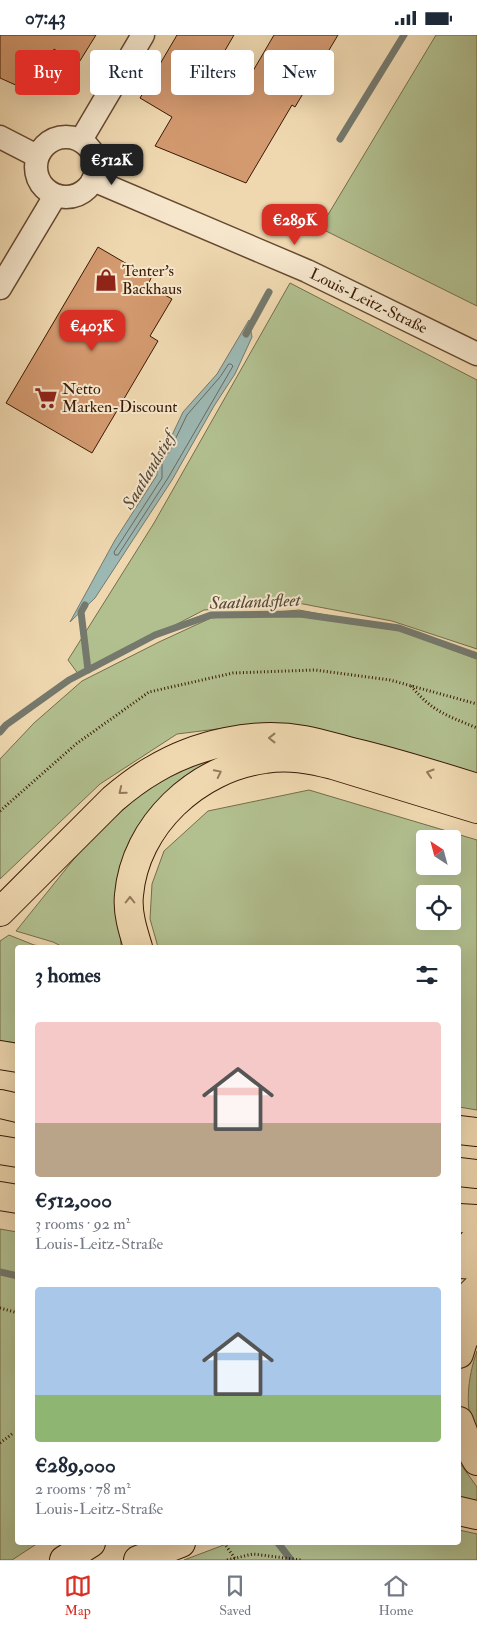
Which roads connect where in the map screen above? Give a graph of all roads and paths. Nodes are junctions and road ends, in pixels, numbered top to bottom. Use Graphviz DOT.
graph roads {
  1 [pos="143,35"];
  2 [pos="0,137"];
  3 [pos="81,140"];
  4 [pos="37,156"];
  5 [pos="94,180"];
  6 [pos="55,196"];
  7 [pos="0,288"];
  8 [pos="477,354"];
  9 [pos="411,685"];
  10 [pos="477,704"];
  11 [pos="477,728"];
  12 [pos="477,788"];
  13 [pos="477,809"];
  14 [pos="0,811"];
  15 [pos="0,912"];
  16 [pos="137,945"];
  17 [pos="0,1055"];
  18 [pos="15,1058"];
  19 [pos="0,1104"];
  20 [pos="15,1107"];
  21 [pos="461,1130"];
  22 [pos="477,1132"];
  23 [pos="0,1150"];
  24 [pos="15,1152"];
  25 [pos="461,1172"];
  26 [pos="477,1174"];
  27 [pos="0,1196"];
  28 [pos="15,1198"];
  29 [pos="461,1218"];
  30 [pos="477,1219"];
  31 [pos="477,1238"];
  32 [pos="461,1255"];
  33 [pos="461,1264"];
  34 [pos="477,1265"];
  35 [pos="477,1288"];
  36 [pos="461,1304"];
  37 [pos="0,1308"];
  38 [pos="15,1312"];
  39 [pos="477,1316"];
  40 [pos="461,1348"];
  41 [pos="461,1426"];
  42 [pos="12,1434"];
  43 [pos="0,1443"];
  44 [pos="477,1461"];
  45 [pos="461,1511"];
  46 [pos="477,1515"];
  47 [pos="89,1545"];
  48 [pos="151,1545"];
  49 [pos="176,1545"];
  50 [pos="225,1545"];
  51 [pos="64,1560"];
  52 [pos="127,1560"];
  53 [pos="138,1560"];
  54 [pos="227,1560"];
  55 [pos="236,1560"];
  56 [pos="300,1560"];
  1 -- 3 [label="street"];
  2 -- 4 [label="street"];
  3 -- 4 [label="street"];
  3 -- 5 [label="street"];
  4 -- 6 [label="street"];
  5 -- 6 [label="street"];
  5 -- 8 [label="street, Louis-Leitz-Straße"];
  6 -- 7 [label="street"];
  9 -- 10 [label="path"];
  9 -- 11 [label="path"];
  9 -- 14 [label="path"];
  12 -- 15 [label="main road, one-way"];
  16 -- 13 [label="main road, one-way"];
  17 -- 18 [label="main road"];
  19 -- 20 [label="main road"];
  21 -- 22 [label="main road"];
  23 -- 24 [label="main road"];
  25 -- 26 [label="main road"];
  27 -- 28 [label="main road"];
  29 -- 30 [label="main road"];
  31 -- 32 [label="main road"];
  33 -- 34 [label="main road"];
  35 -- 36 [label="main road"];
  37 -- 38 [label="path"];
  39 -- 40 [label="main road"];
  41 -- 44 [label="main road"];
  42 -- 43 [label="path"];
  45 -- 46 [label="main road"];
  47 -- 51 [label="main road"];
  48 -- 52 [label="main road"];
  49 -- 53 [label="main road"];
  50 -- 55 [label="path, bridge"];
  54 -- 56 [label="path"];
}
